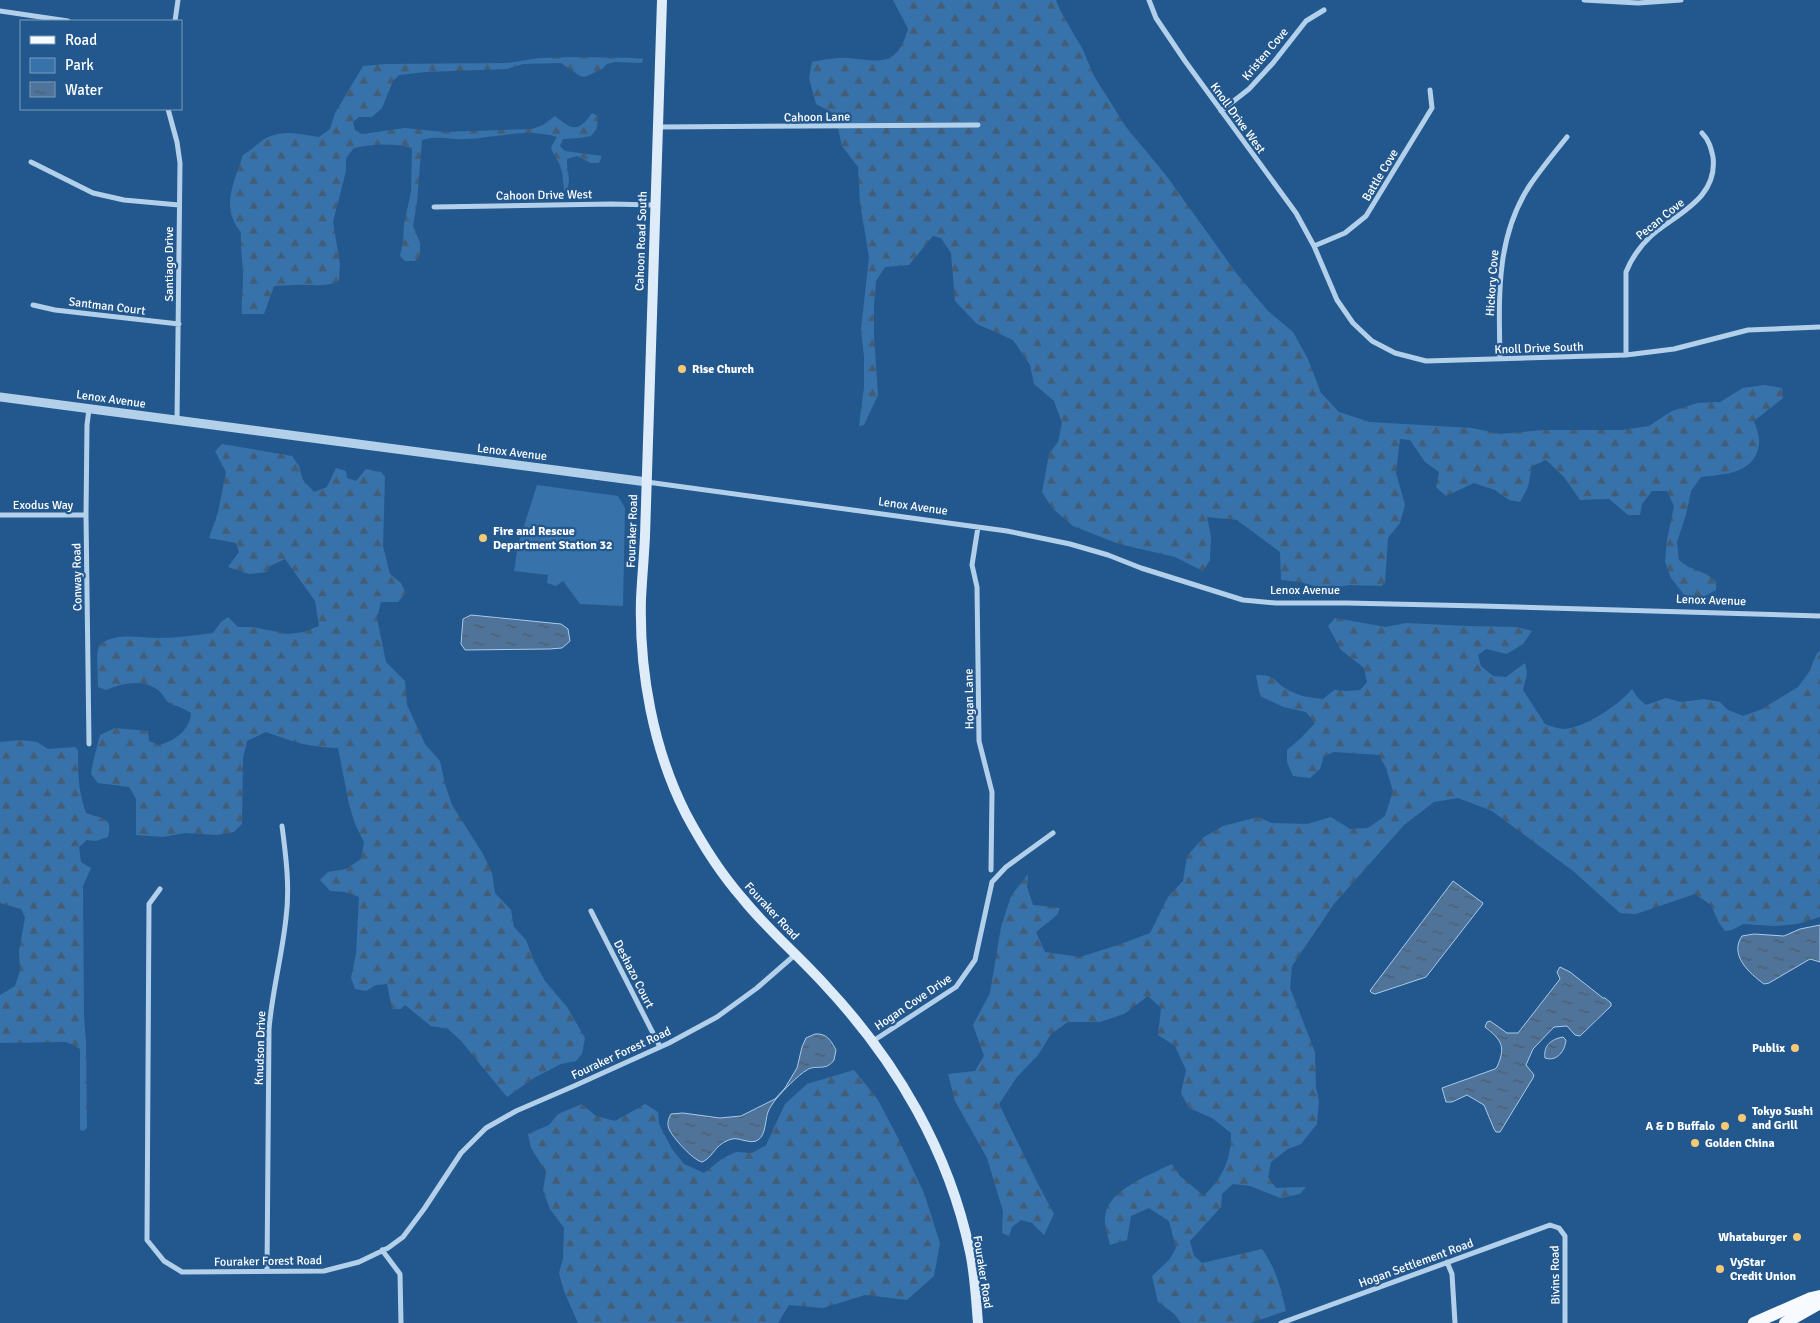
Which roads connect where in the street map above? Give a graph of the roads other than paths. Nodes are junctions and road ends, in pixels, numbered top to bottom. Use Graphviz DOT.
graph roads {
  1 [pos="178,0"];
  2 [pos="662,0"];
  3 [pos="1149,0"];
  4 [pos="1584,0"];
  5 [pos="1681,0"];
  6 [pos="1324,10"];
  7 [pos="0,11"];
  8 [pos="61,20"];
  9 [pos="175,20"];
  10 [pos="1430,90"];
  11 [pos="168,110"];
  12 [pos="1221,111"];
  13 [pos="978,125"];
  14 [pos="657,128"];
  15 [pos="1702,133"];
  16 [pos="1567,137"];
  17 [pos="31,162"];
  18 [pos="179,205"];
  19 [pos="654,205"];
  20 [pos="434,207"];
  21 [pos="1314,246"];
  22 [pos="33,305"];
  23 [pos="179,324"];
  24 [pos="1820,327"];
  25 [pos="1626,356"];
  26 [pos="1500,359"];
  27 [pos="0,397"];
  28 [pos="89,409"];
  29 [pos="177,421"];
  30 [pos="647,482"];
  31 [pos="86,514"];
  32 [pos="0,515"];
  33 [pos="978,527"];
  34 [pos="1820,616"];
  35 [pos="89,744"];
  36 [pos="282,826"];
  37 [pos="1053,833"];
  38 [pos="991,870"];
  39 [pos="160,889"];
  40 [pos="591,911"];
  41 [pos="796,954"];
  42 [pos="873,1041"];
  43 [pos="660,1047"];
  44 [pos="1559,1228"];
  45 [pos="382,1250"];
  46 [pos="1447,1262"];
  47 [pos="266,1271"];
  48 [pos="1820,1296"];
  49 [pos="1820,1303"];
  50 [pos="401,1323"];
  51 [pos="978,1323"];
  52 [pos="1281,1323"];
  53 [pos="1455,1323"];
  54 [pos="1566,1323"];
  55 [pos="1754,1323"];
  56 [pos="1785,1323"];
  1 -- 9 [label="street"];
  2 -- 14 [label="main road, Cahoon Road South"];
  3 -- 12 [label="street, Knoll Drive West"];
  4 -- 5 [label="street"];
  6 -- 12 [label="street, Kristen Cove"];
  7 -- 8 [label="street"];
  10 -- 21 [label="street, Battle Cove"];
  11 -- 18 [label="street, Santiago Drive"];
  12 -- 21 [label="street, Knoll Drive West"];
  13 -- 14 [label="street, Cahoon Lane"];
  14 -- 19 [label="main road, Cahoon Road South"];
  15 -- 25 [label="street, Pecan Cove"];
  16 -- 26 [label="street, Hickory Cove"];
  17 -- 18 [label="street"];
  18 -- 23 [label="street, Santiago Drive"];
  19 -- 20 [label="street, Cahoon Drive West"];
  19 -- 30 [label="main road, Cahoon Road South"];
  21 -- 26 [label="street, Knoll Drive South"];
  22 -- 23 [label="street, Santman Court"];
  23 -- 29 [label="street, Santiago Drive"];
  24 -- 25 [label="street, Knoll Drive South"];
  25 -- 26 [label="street, Knoll Drive South"];
  27 -- 28 [label="street, Lenox Avenue"];
  28 -- 29 [label="street, Lenox Avenue"];
  28 -- 31 [label="street, Conway Road"];
  29 -- 30 [label="street, Lenox Avenue"];
  30 -- 33 [label="street, Lenox Avenue"];
  30 -- 41 [label="main road, Fouraker Road"];
  31 -- 32 [label="street, Exodus Way"];
  31 -- 35 [label="street, Conway Road"];
  33 -- 34 [label="street, Lenox Avenue"];
  33 -- 38 [label="street, Hogan Lane"];
  36 -- 47 [label="street, Knudson Drive"];
  37 -- 42 [label="street, Hogan Cove Drive"];
  39 -- 47 [label="street, Fouraker Forest Road"];
  40 -- 43 [label="street, Deshazo Court"];
  41 -- 42 [label="main road, Fouraker Road"];
  41 -- 43 [label="street, Fouraker Forest Road"];
  42 -- 51 [label="main road, Fouraker Road"];
  43 -- 45 [label="street, Fouraker Forest Road"];
  44 -- 46 [label="street, Hogan Settlement Road"];
  44 -- 54 [label="street, Bivins Road"];
  45 -- 47 [label="street, Fouraker Forest Road"];
  45 -- 50 [label="street"];
  46 -- 52 [label="street, Hogan Settlement Road"];
  46 -- 53 [label="street"];
  48 -- 55 [label="main road"];
  49 -- 56 [label="main road"];
}
